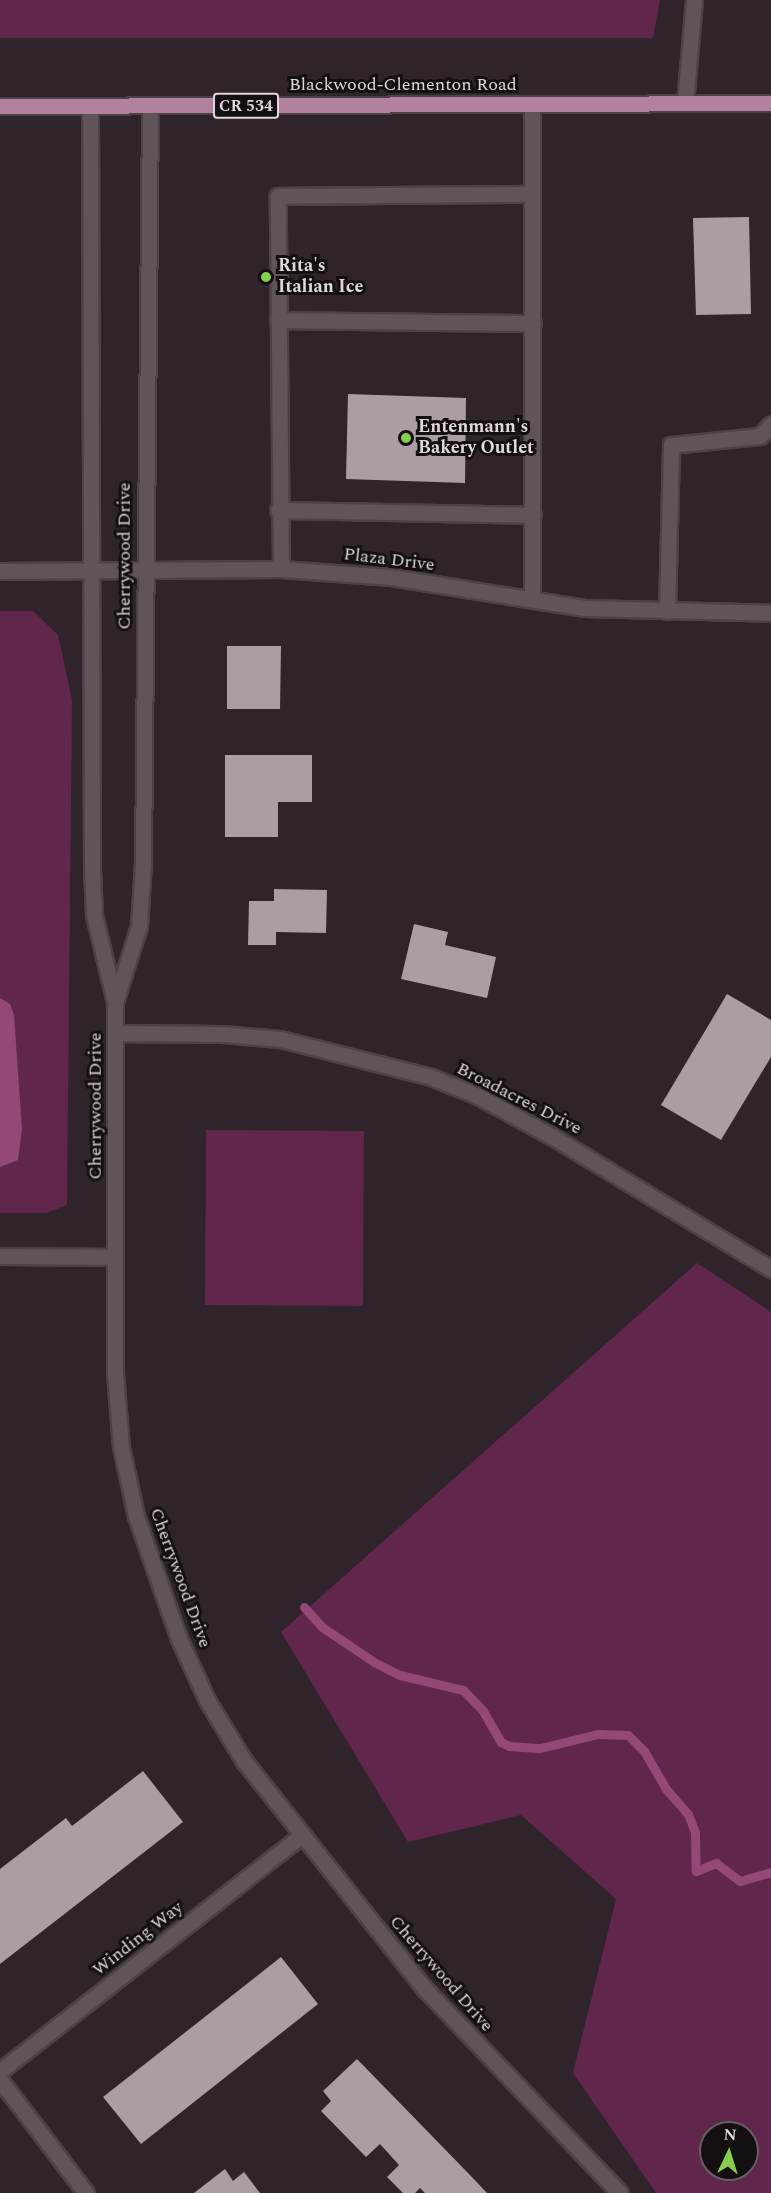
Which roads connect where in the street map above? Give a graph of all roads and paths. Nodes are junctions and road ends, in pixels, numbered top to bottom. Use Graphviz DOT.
graph roads {
  1 [pos="693,0"];
  2 [pos="685,103"];
  3 [pos="771,103"];
  4 [pos="532,104"];
  5 [pos="0,106"];
  6 [pos="150,106"];
  7 [pos="90,107"];
  8 [pos="531,194"];
  9 [pos="278,320"];
  10 [pos="533,323"];
  11 [pos="771,424"];
  12 [pos="278,510"];
  13 [pos="533,515"];
  14 [pos="281,569"];
  15 [pos="0,571"];
  16 [pos="93,571"];
  17 [pos="145,572"];
  18 [pos="532,600"];
  19 [pos="667,610"];
  20 [pos="771,613"];
  21 [pos="115,1002"];
  22 [pos="115,1034"];
  23 [pos="0,1256"];
  24 [pos="113,1257"];
  25 [pos="771,1269"];
  26 [pos="300,1837"];
  27 [pos="0,2071"];
  28 [pos="0,2080"];
  29 [pos="86,2193"];
  30 [pos="620,2193"];
  1 -- 2 [label="street"];
  2 -- 3 [label="main road, Blackwood-Clementon Road / CR 534"];
  2 -- 4 [label="main road, Blackwood-Clementon Road / CR 534"];
  4 -- 6 [label="main road, Blackwood-Clementon Road / CR 534"];
  4 -- 8 [label="street"];
  5 -- 7 [label="main road, Blackwood-Clementon Road / CR 534"];
  6 -- 7 [label="main road, Blackwood-Clementon Road / CR 534"];
  6 -- 17 [label="street, Cherrywood Drive"];
  7 -- 16 [label="street, Cherrywood Drive"];
  8 -- 9 [label="street"];
  8 -- 10 [label="street"];
  9 -- 10 [label="street"];
  9 -- 12 [label="street"];
  10 -- 13 [label="street"];
  11 -- 19 [label="street"];
  12 -- 13 [label="street"];
  12 -- 14 [label="street"];
  13 -- 18 [label="street"];
  14 -- 17 [label="street, Plaza Drive"];
  14 -- 18 [label="street, Plaza Drive"];
  15 -- 16 [label="street, Plaza Drive"];
  16 -- 17 [label="street, Plaza Drive"];
  16 -- 21 [label="street, Cherrywood Drive"];
  17 -- 21 [label="street, Cherrywood Drive"];
  18 -- 19 [label="street, Plaza Drive"];
  19 -- 20 [label="street, Plaza Drive"];
  21 -- 22 [label="street, Cherrywood Drive"];
  22 -- 24 [label="street, Cherrywood Drive"];
  22 -- 25 [label="street, Broadacres Drive"];
  23 -- 24 [label="street"];
  24 -- 26 [label="street, Cherrywood Drive"];
  26 -- 27 [label="street, Winding Way"];
  26 -- 30 [label="street, Cherrywood Drive"];
  28 -- 29 [label="street"];
}
